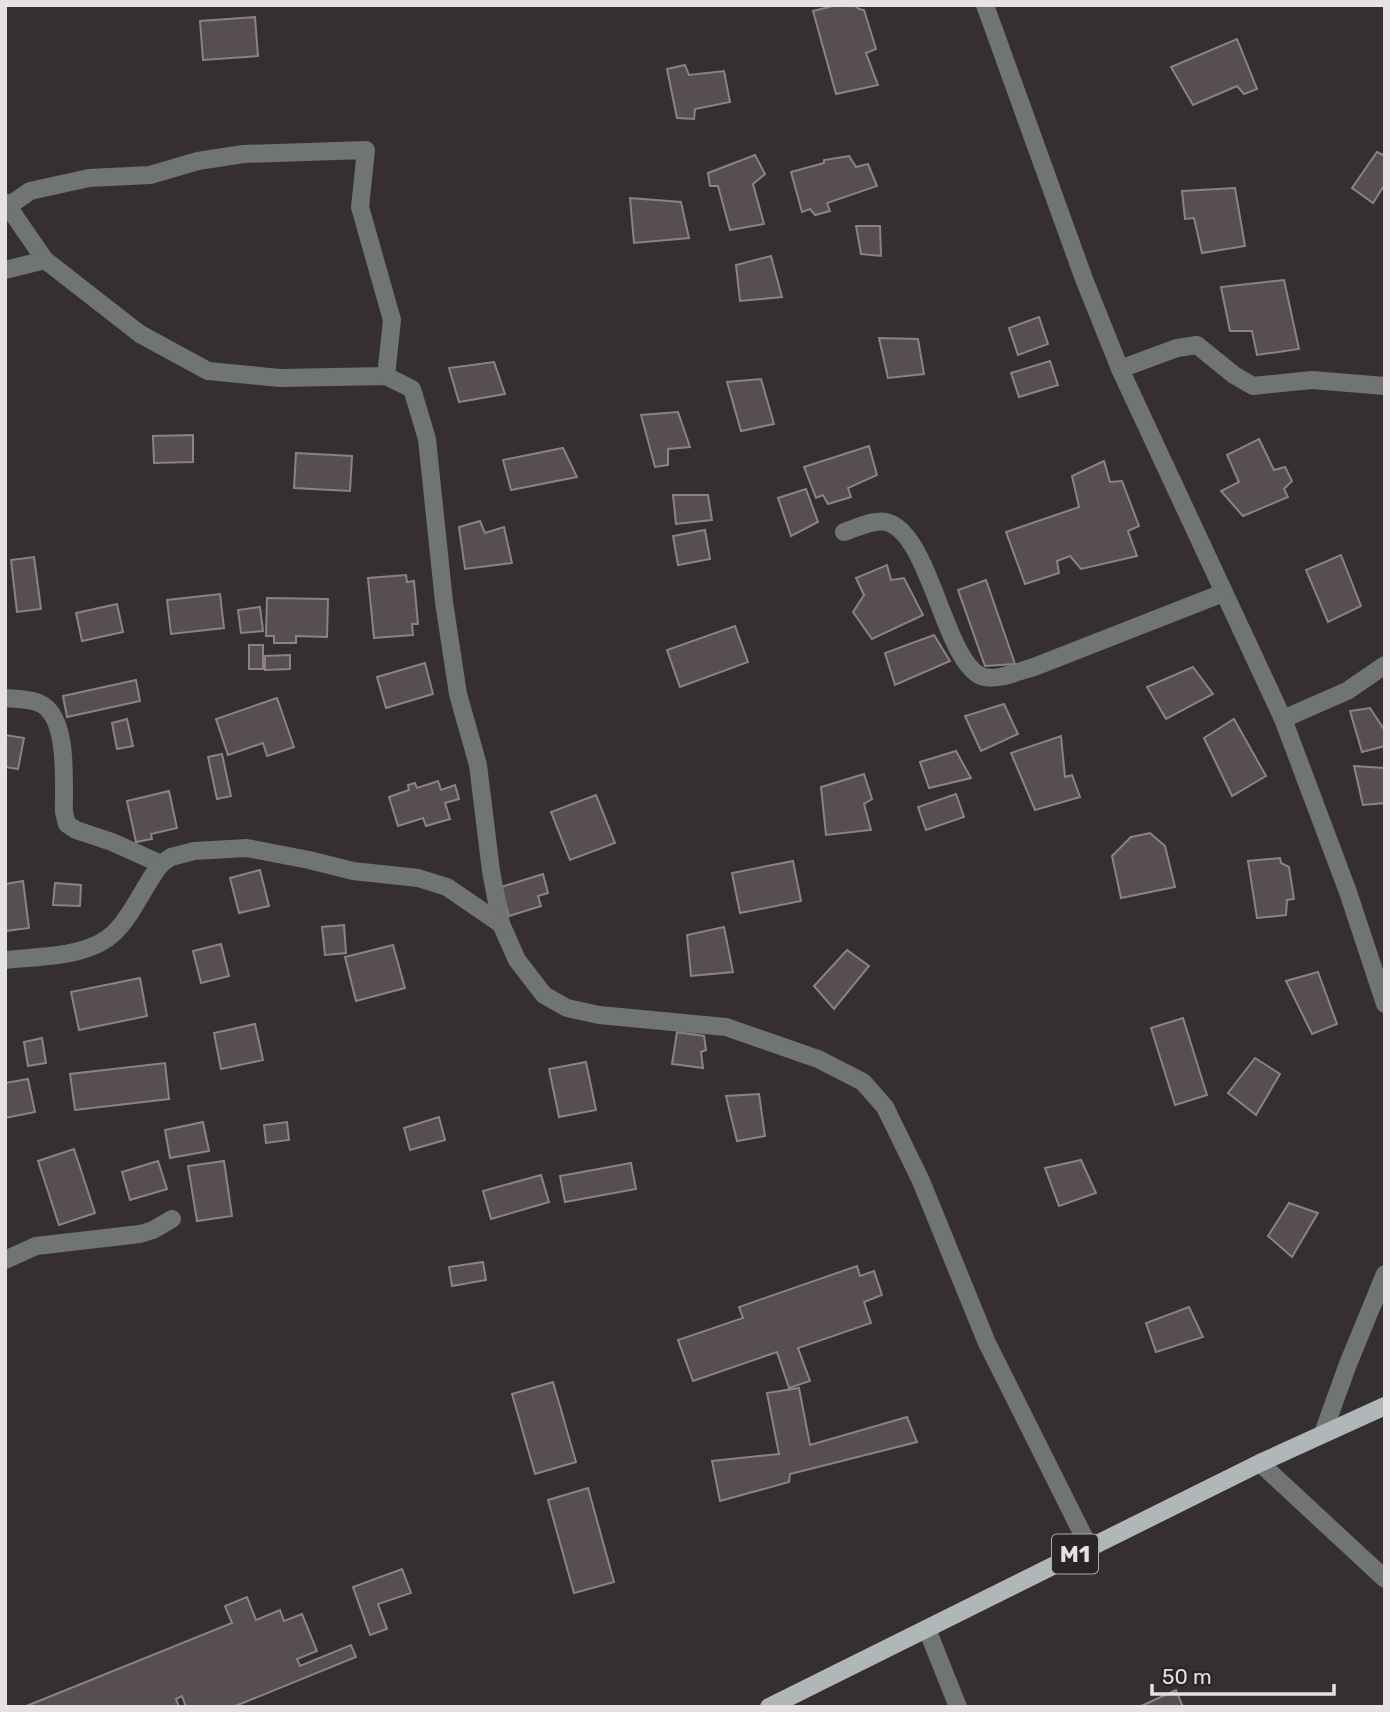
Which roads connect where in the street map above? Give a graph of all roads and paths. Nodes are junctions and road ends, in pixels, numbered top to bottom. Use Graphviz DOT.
graph roads {
  1 [pos="985,5"];
  2 [pos="6,205"];
  3 [pos="45,260"];
  4 [pos="5,270"];
  5 [pos="1120,369"];
  6 [pos="387,376"];
  7 [pos="1385,386"];
  8 [pos="844,532"];
  9 [pos="1223,593"];
  10 [pos="1385,665"];
  11 [pos="5,698"];
  12 [pos="1283,719"];
  13 [pos="161,864"];
  14 [pos="501,924"];
  15 [pos="5,960"];
  16 [pos="1385,1004"];
  17 [pos="172,1219"];
  18 [pos="5,1260"];
  19 [pos="1385,1275"];
  20 [pos="1385,1406"];
  21 [pos="1323,1433"];
  22 [pos="1260,1463"];
  23 [pos="1088,1547"];
  24 [pos="1385,1579"];
  25 [pos="927,1629"];
  26 [pos="769,1707"];
  27 [pos="958,1707"];
  1 -- 5 [label="street"];
  2 -- 3 [label="street"];
  2 -- 6 [label="street"];
  3 -- 4 [label="street"];
  3 -- 6 [label="street"];
  5 -- 7 [label="street"];
  5 -- 9 [label="street"];
  6 -- 14 [label="street"];
  8 -- 9 [label="street"];
  9 -- 12 [label="street"];
  10 -- 12 [label="street"];
  11 -- 13 [label="street"];
  12 -- 16 [label="street"];
  13 -- 14 [label="street"];
  13 -- 15 [label="street"];
  14 -- 23 [label="street"];
  17 -- 18 [label="street"];
  19 -- 21 [label="street"];
  20 -- 21 [label="main road, M1"];
  21 -- 22 [label="main road, M1"];
  22 -- 23 [label="main road, M1"];
  22 -- 24 [label="street"];
  23 -- 25 [label="main road, M1"];
  25 -- 26 [label="main road, M1"];
  25 -- 27 [label="street"];
}
